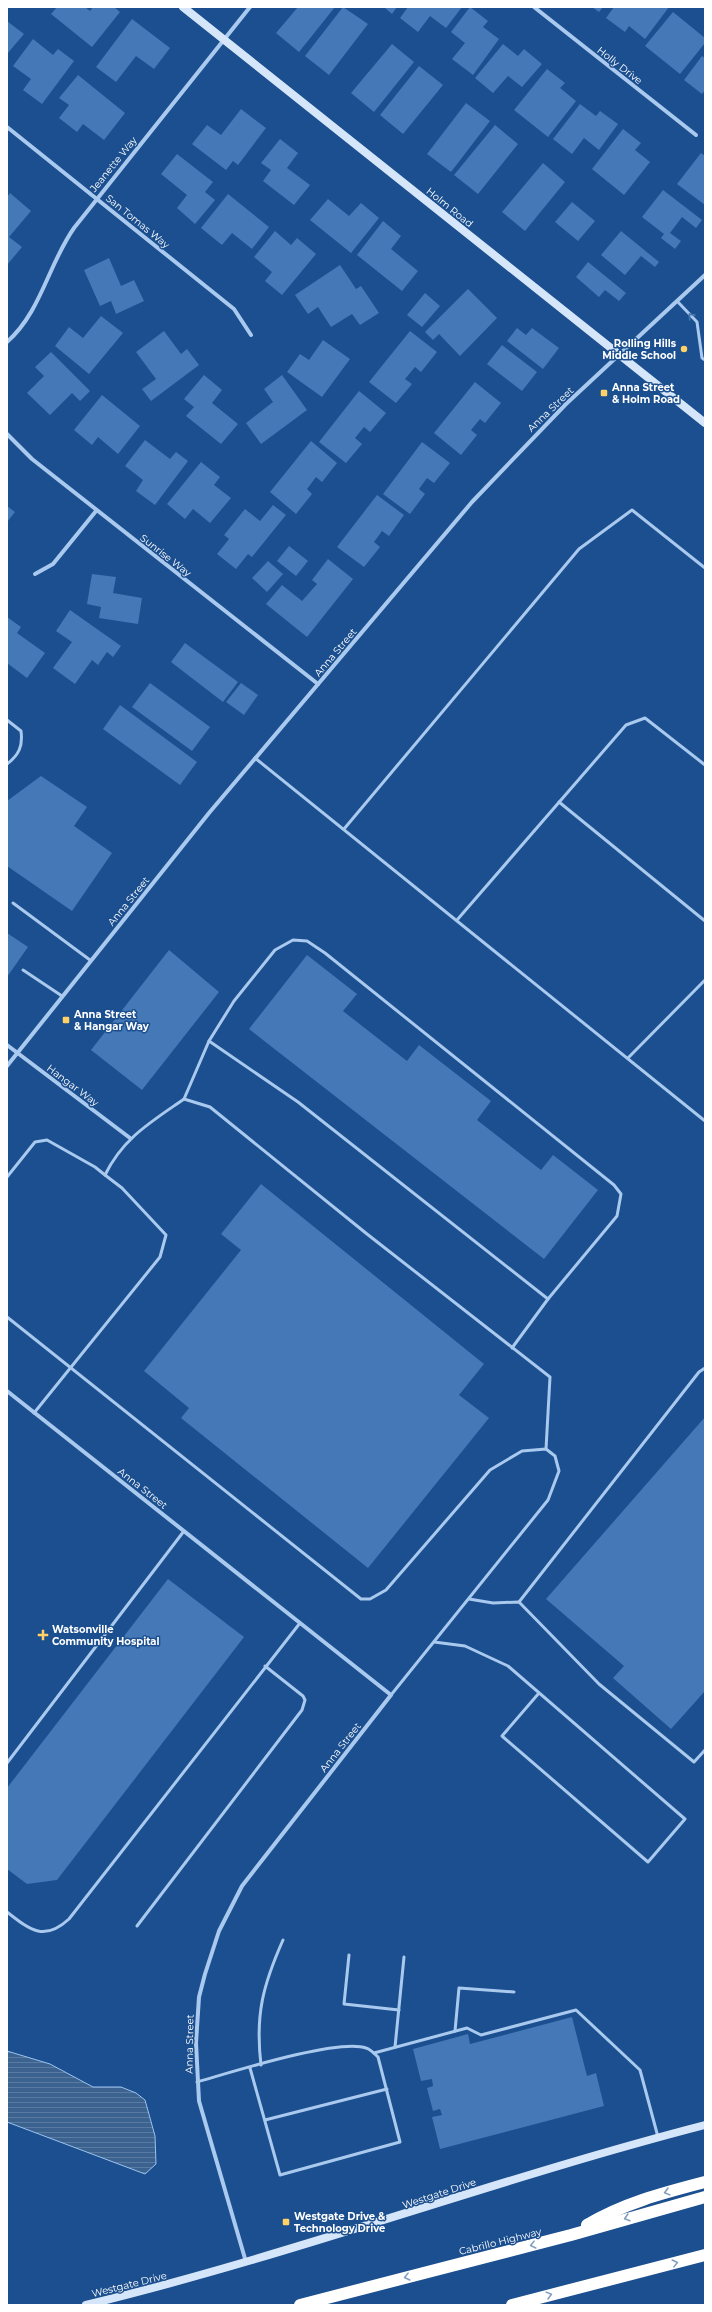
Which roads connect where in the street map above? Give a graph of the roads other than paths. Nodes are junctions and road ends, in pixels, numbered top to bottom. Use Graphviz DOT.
graph roads {
  1 [pos="183,7"];
  2 [pos="250,7"];
  3 [pos="534,7"];
  4 [pos="224,40"];
  5 [pos="7,127"];
  6 [pos="696,135"];
  7 [pos="97,198"];
  8 [pos="705,275"];
  9 [pos="677,300"];
  10 [pos="251,335"];
  11 [pos="7,342"];
  12 [pos="619,354"];
  13 [pos="705,360"];
  14 [pos="705,423"];
  15 [pos="7,434"];
  16 [pos="96,511"];
  17 [pos="705,568"];
  18 [pos="35,574"];
  19 [pos="318,684"];
  20 [pos="7,720"];
  21 [pos="255,758"];
  22 [pos="7,764"];
  23 [pos="705,765"];
  24 [pos="559,802"];
  25 [pos="344,829"];
  26 [pos="13,903"];
  27 [pos="457,920"];
  28 [pos="705,921"];
  29 [pos="90,960"];
  30 [pos="23,970"];
  31 [pos="705,980"];
  32 [pos="62,996"];
  33 [pos="209,1041"];
  34 [pos="7,1045"];
  35 [pos="17,1053"];
  36 [pos="628,1058"];
  37 [pos="7,1066"];
  38 [pos="184,1099"];
  39 [pos="705,1121"];
  40 [pos="130,1138"];
  41 [pos="7,1176"];
  42 [pos="105,1176"];
  43 [pos="548,1299"];
  44 [pos="7,1317"];
  45 [pos="512,1348"];
  46 [pos="69,1368"];
  47 [pos="705,1368"];
  48 [pos="7,1391"];
  49 [pos="34,1413"];
  50 [pos="546,1449"];
  51 [pos="184,1531"];
  52 [pos="469,1599"];
  53 [pos="518,1602"];
  54 [pos="300,1623"];
  55 [pos="434,1642"];
  56 [pos="266,1666"];
  57 [pos="539,1693"];
  58 [pos="391,1695"];
  59 [pos="705,1750"];
  60 [pos="7,1763"];
  61 [pos="7,1912"];
  62 [pos="137,1926"];
  63 [pos="283,1940"];
  64 [pos="349,1955"];
  65 [pos="404,1957"];
  66 [pos="514,1992"];
  67 [pos="399,2010"];
  68 [pos="455,2031"];
  69 [pos="395,2047"];
  70 [pos="374,2053"];
  71 [pos="261,2065"];
  72 [pos="250,2068"];
  73 [pos="197,2082"];
  74 [pos="387,2089"];
  75 [pos="264,2120"];
  76 [pos="705,2125"];
  77 [pos="658,2137"];
  78 [pos="705,2182"];
  79 [pos="705,2197"];
  80 [pos="571,2235"];
  81 [pos="705,2255"];
  82 [pos="247,2263"];
  83 [pos="86,2305"];
  84 [pos="300,2305"];
  85 [pos="512,2305"];
  1 -- 4 [label="street, Holm Road"];
  2 -- 4 [label="street, Jeanette Way"];
  3 -- 6 [label="street, Holly Drive"];
  4 -- 7 [label="street, Jeanette Way"];
  4 -- 12 [label="street, Holm Road"];
  5 -- 7 [label="street, San Tomas Way"];
  7 -- 10 [label="street, San Tomas Way"];
  7 -- 11 [label="street, Jeanette Way"];
  8 -- 9 [label="street, Anna Street"];
  9 -- 12 [label="street, Anna Street"];
  13 -- 9 [label="lane, one-way"];
  12 -- 14 [label="street, Holm Road"];
  12 -- 19 [label="street, Anna Street"];
  15 -- 16 [label="street, Sunrise Way"];
  16 -- 18 [label="street"];
  16 -- 19 [label="street, Sunrise Way"];
  17 -- 25 [label="lane"];
  19 -- 21 [label="street, Anna Street"];
  20 -- 22 [label="lane"];
  21 -- 25 [label="lane"];
  21 -- 29 [label="street, Anna Street"];
  23 -- 24 [label="lane"];
  24 -- 27 [label="lane"];
  24 -- 28 [label="lane"];
  25 -- 27 [label="lane"];
  26 -- 29 [label="lane"];
  27 -- 36 [label="lane"];
  29 -- 32 [label="street, Anna Street"];
  30 -- 32 [label="lane"];
  31 -- 36 [label="lane"];
  32 -- 35 [label="street, Anna Street"];
  33 -- 38 [label="lane"];
  33 -- 43 [label="lane"];
  33 -- 43 [label="lane"];
  34 -- 35 [label="street, Hangar Way"];
  35 -- 37 [label="street, Anna Street"];
  35 -- 40 [label="street, Hangar Way"];
  36 -- 39 [label="lane"];
  38 -- 40 [label="lane"];
  38 -- 45 [label="lane"];
  40 -- 42 [label="lane"];
  41 -- 42 [label="lane"];
  42 -- 46 [label="lane"];
  43 -- 45 [label="lane"];
  44 -- 46 [label="lane"];
  45 -- 50 [label="lane"];
  46 -- 49 [label="lane"];
  46 -- 50 [label="lane"];
  47 -- 53 [label="lane"];
  48 -- 49 [label="street, Anna Street"];
  49 -- 51 [label="street, Anna Street"];
  50 -- 52 [label="lane"];
  51 -- 54 [label="street, Anna Street"];
  51 -- 60 [label="lane"];
  52 -- 53 [label="lane"];
  52 -- 55 [label="lane"];
  53 -- 59 [label="lane"];
  54 -- 56 [label="lane"];
  54 -- 58 [label="street, Anna Street"];
  55 -- 57 [label="lane"];
  55 -- 58 [label="lane"];
  56 -- 61 [label="lane"];
  56 -- 62 [label="lane"];
  57 -- 57 [label="lane"];
  58 -- 73 [label="street, Anna Street"];
  63 -- 71 [label="lane"];
  64 -- 67 [label="lane"];
  65 -- 67 [label="lane"];
  66 -- 68 [label="lane"];
  67 -- 69 [label="lane"];
  68 -- 69 [label="lane"];
  68 -- 77 [label="lane"];
  69 -- 70 [label="lane"];
  70 -- 71 [label="lane"];
  70 -- 74 [label="lane"];
  71 -- 72 [label="lane"];
  72 -- 73 [label="lane"];
  72 -- 75 [label="lane"];
  73 -- 82 [label="street, Anna Street"];
  74 -- 75 [label="lane"];
  74 -- 75 [label="lane"];
  76 -- 77 [label="street, Westgate Drive"];
  77 -- 82 [label="street, Westgate Drive"];
  78 -- 80 [label="highway, one-way"];
  79 -- 80 [label="highway, Cabrillo Highway, one-way"];
  80 -- 84 [label="highway, Cabrillo Highway, one-way"];
  85 -- 81 [label="highway, one-way"];
  82 -- 83 [label="street, Westgate Drive"];
}
